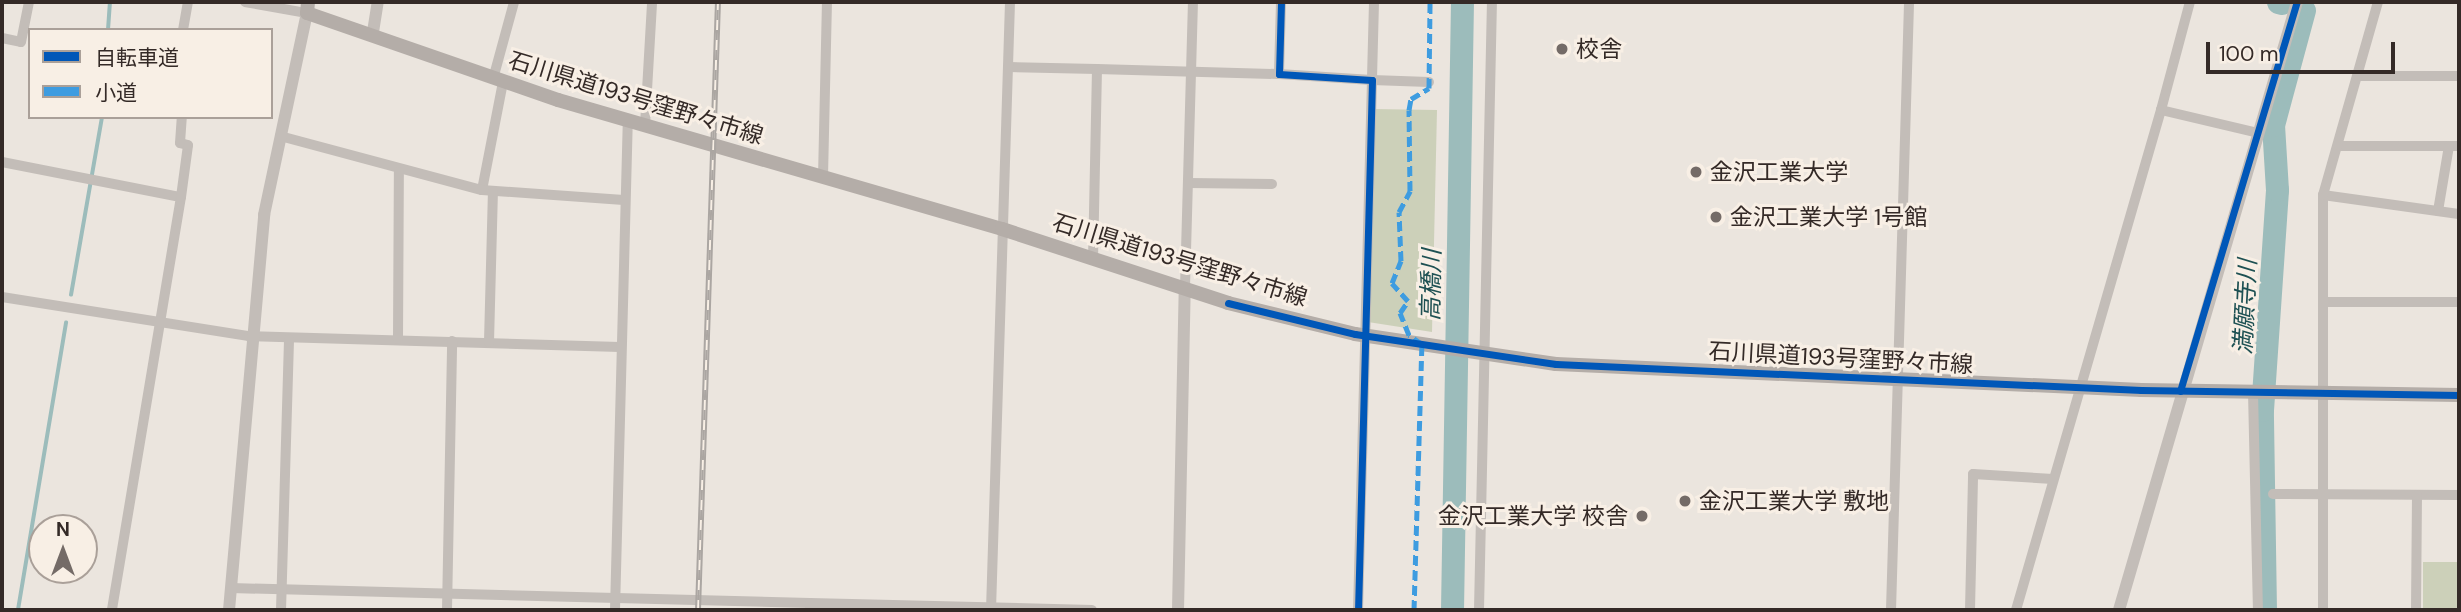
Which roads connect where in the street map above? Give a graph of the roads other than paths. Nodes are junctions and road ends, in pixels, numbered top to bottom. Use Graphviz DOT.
graph roads {
  1 [pos="29,2"];
  2 [pos="188,2"];
  3 [pos="245,2"];
  4 [pos="378,2"];
  5 [pos="514,2"];
  6 [pos="652,2"];
  7 [pos="827,2"];
  8 [pos="1010,2"];
  9 [pos="1193,2"];
  10 [pos="1281,2"];
  11 [pos="1374,2"];
  12 [pos="1492,2"];
  13 [pos="1909,2"];
  14 [pos="2190,2"];
  15 [pos="2297,2"];
  16 [pos="2378,2"];
  17 [pos="308,8"];
  18 [pos="183,28"];
  19 [pos="373,32"];
  20 [pos="2,38"];
  21 [pos="1009,67"];
  22 [pos="1097,69"];
  23 [pos="1190,73"];
  24 [pos="1279,74"];
  25 [pos="2359,76"];
  26 [pos="2459,76"];
  27 [pos="498,80"];
  28 [pos="1372,80"];
  29 [pos="1429,82"];
  30 [pos="2161,110"];
  31 [pos="182,119"];
  32 [pos="628,121"];
  33 [pos="645,125"];
  34 [pos="2258,133"];
  35 [pos="280,136"];
  36 [pos="2340,146"];
  37 [pos="2454,146"];
  38 [pos="2,162"];
  39 [pos="399,172"];
  40 [pos="823,177"];
  41 [pos="1189,183"];
  42 [pos="1272,184"];
  43 [pos="488,191"];
  44 [pos="2323,195"];
  45 [pos="181,197"];
  46 [pos="624,200"];
  47 [pos="2438,211"];
  48 [pos="2459,214"];
  49 [pos="1002,229"];
  50 [pos="1093,258"];
  51 [pos="1185,287"];
  52 [pos="2,297"];
  53 [pos="2324,302"];
  54 [pos="2459,302"];
  55 [pos="162,325"];
  56 [pos="1366,334"];
  57 [pos="249,336"];
  58 [pos="289,339"];
  59 [pos="398,339"];
  60 [pos="452,341"];
  61 [pos="489,342"];
  62 [pos="620,347"];
  63 [pos="1483,354"];
  64 [pos="1899,380"];
  65 [pos="2078,387"];
  66 [pos="2180,391"];
  67 [pos="2260,392"];
  68 [pos="2325,393"];
  69 [pos="2459,395"];
  70 [pos="2053,480"];
  71 [pos="2273,494"];
  72 [pos="2322,494"];
  73 [pos="2417,495"];
  74 [pos="2459,495"];
  75 [pos="231,588"];
  76 [pos="282,590"];
  77 [pos="447,595"];
  78 [pos="615,596"];
  79 [pos="810,606"];
  80 [pos="991,609"];
  81 [pos="112,610"];
  82 [pos="229,610"];
  83 [pos="281,610"];
  84 [pos="447,610"];
  85 [pos="615,610"];
  86 [pos="1082,610"];
  87 [pos="1091,610"];
  88 [pos="1178,610"];
  89 [pos="1358,610"];
  90 [pos="1479,610"];
  91 [pos="1891,610"];
  92 [pos="1970,610"];
  93 [pos="2017,610"];
  94 [pos="2119,610"];
  95 [pos="2258,610"];
  96 [pos="2323,610"];
  97 [pos="2416,610"];
  1 -- 20 [label="street"];
  2 -- 18 [label="street"];
  3 -- 17 [label="street"];
  4 -- 19 [label="street"];
  5 -- 27 [label="street"];
  6 -- 33 [label="street"];
  7 -- 40 [label="street"];
  8 -- 21 [label="street"];
  9 -- 23 [label="street"];
  10 -- 24 [label="street"];
  11 -- 28 [label="street"];
  12 -- 63 [label="street"];
  13 -- 64 [label="street"];
  14 -- 30 [label="street"];
  15 -- 34 [label="street"];
  16 -- 25 [label="street"];
  17 -- 19 [label="main road, 石川県道193号窪野々市線"];
  17 -- 35 [label="street"];
  19 -- 27 [label="main road, 石川県道193号窪野々市線"];
  21 -- 22 [label="street"];
  21 -- 49 [label="street"];
  22 -- 23 [label="street"];
  22 -- 50 [label="street"];
  23 -- 24 [label="street"];
  23 -- 41 [label="street"];
  24 -- 28 [label="street"];
  25 -- 26 [label="street"];
  25 -- 36 [label="street"];
  27 -- 32 [label="main road, 石川県道193号窪野々市線"];
  27 -- 43 [label="street"];
  28 -- 29 [label="street"];
  28 -- 56 [label="street"];
  30 -- 34 [label="street"];
  30 -- 65 [label="street"];
  31 -- 45 [label="street"];
  32 -- 33 [label="main road, 石川県道193号窪野々市線"];
  32 -- 46 [label="street"];
  33 -- 40 [label="main road, 石川県道193号窪野々市線"];
  34 -- 66 [label="street"];
  35 -- 39 [label="street"];
  35 -- 57 [label="street"];
  36 -- 37 [label="street"];
  36 -- 44 [label="street"];
  37 -- 47 [label="street"];
  38 -- 45 [label="street"];
  39 -- 43 [label="street"];
  39 -- 59 [label="street"];
  40 -- 49 [label="main road, 石川県道193号窪野々市線"];
  41 -- 42 [label="street"];
  41 -- 51 [label="street"];
  43 -- 46 [label="street"];
  43 -- 61 [label="street"];
  44 -- 47 [label="street"];
  44 -- 53 [label="street"];
  45 -- 55 [label="street"];
  46 -- 62 [label="street"];
  47 -- 48 [label="street"];
  49 -- 50 [label="main road, 石川県道193号窪野々市線"];
  49 -- 80 [label="street"];
  50 -- 51 [label="main road, 石川県道193号窪野々市線"];
  51 -- 56 [label="main road, 石川県道193号窪野々市線"];
  51 -- 88 [label="street"];
  52 -- 55 [label="street"];
  53 -- 54 [label="street"];
  53 -- 68 [label="street"];
  55 -- 57 [label="street"];
  55 -- 81 [label="street"];
  56 -- 63 [label="main road, 石川県道193号窪野々市線"];
  56 -- 89 [label="street"];
  57 -- 58 [label="street"];
  57 -- 75 [label="street"];
  58 -- 59 [label="street"];
  58 -- 76 [label="street"];
  59 -- 60 [label="street"];
  60 -- 61 [label="street"];
  60 -- 77 [label="street"];
  61 -- 62 [label="street"];
  62 -- 78 [label="street"];
  63 -- 64 [label="main road, 石川県道193号窪野々市線"];
  63 -- 90 [label="street"];
  64 -- 65 [label="main road, 石川県道193号窪野々市線"];
  64 -- 91 [label="street"];
  65 -- 66 [label="main road, 石川県道193号窪野々市線"];
  65 -- 70 [label="street"];
  66 -- 67 [label="main road, 石川県道193号窪野々市線"];
  66 -- 94 [label="street"];
  67 -- 68 [label="main road, 石川県道193号窪野々市線"];
  67 -- 95 [label="street"];
  68 -- 69 [label="main road, 石川県道193号窪野々市線"];
  68 -- 72 [label="street"];
  70 -- 92 [label="street"];
  70 -- 93 [label="street"];
  71 -- 72 [label="street"];
  72 -- 73 [label="street"];
  72 -- 96 [label="street"];
  73 -- 74 [label="street"];
  73 -- 97 [label="street"];
  75 -- 76 [label="street"];
  75 -- 82 [label="street"];
  76 -- 77 [label="street"];
  76 -- 83 [label="street"];
  77 -- 78 [label="street"];
  77 -- 84 [label="street"];
  78 -- 79 [label="street"];
  78 -- 85 [label="street"];
  79 -- 80 [label="street"];
  80 -- 86 [label="street"];
  86 -- 87 [label="street"];
}
